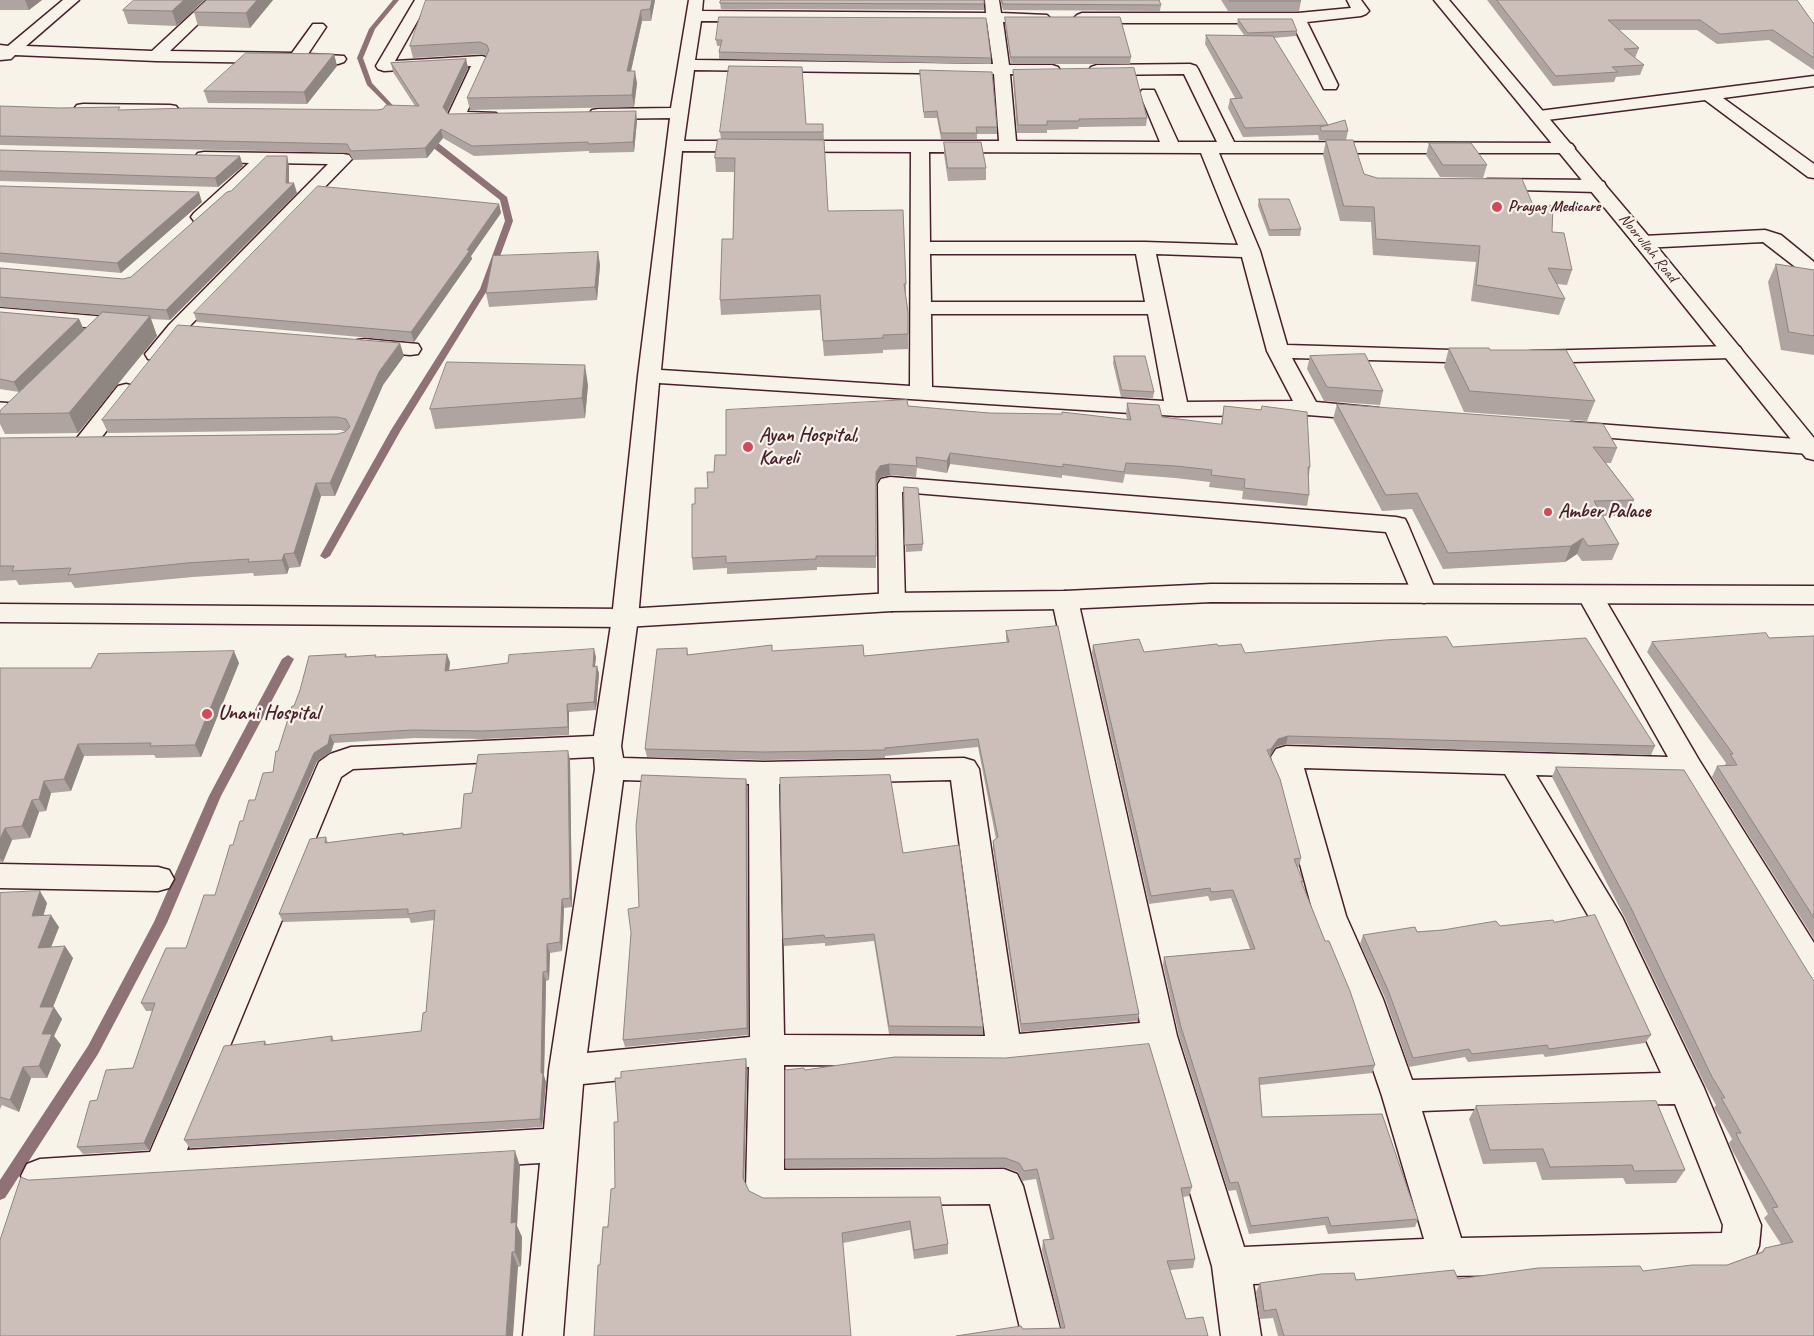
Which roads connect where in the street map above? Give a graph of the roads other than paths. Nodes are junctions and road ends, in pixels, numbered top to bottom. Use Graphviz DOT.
graph roads {
  1 [pos="72,0"];
  2 [pos="216,0"];
  3 [pos="426,0"];
  4 [pos="992,0"];
  5 [pos="1207,0"];
  6 [pos="1354,0"];
  7 [pos="1441,0"];
  8 [pos="694,8"];
  9 [pos="995,18"];
  10 [pos="1214,18"];
  11 [pos="1298,18"];
  12 [pos="318,27"];
  13 [pos="4,54"];
  14 [pos="156,56"];
  15 [pos="297,58"];
  16 [pos="338,59"];
  17 [pos="686,65"];
  18 [pos="1002,71"];
  19 [pos="1814,81"];
  20 [pos="1330,85"];
  21 [pos="1148,94"];
  22 [pos="1709,95"];
  23 [pos="71,108"];
  24 [pos="190,110"];
  25 [pos="679,113"];
  26 [pos="582,115"];
  27 [pos="504,116"];
  28 [pos="1539,116"];
  29 [pos="674,146"];
  30 [pos="920,146"];
  31 [pos="1008,146"];
  32 [pos="1171,147"];
  33 [pos="1218,147"];
  34 [pos="1566,148"];
  35 [pos="185,157"];
  36 [pos="264,159"];
  37 [pos="1814,173"];
  38 [pos="1471,185"];
  39 [pos="1596,186"];
  40 [pos="196,194"];
  41 [pos="226,195"];
  42 [pos="184,232"];
  43 [pos="1643,242"];
  44 [pos="919,248"];
  45 [pos="1145,248"];
  46 [pos="1250,251"];
  47 [pos="1814,272"];
  48 [pos="920,308"];
  49 [pos="1157,308"];
  50 [pos="0,314"];
  51 [pos="105,323"];
  52 [pos="176,329"];
  53 [pos="205,331"];
  54 [pos="84,343"];
  55 [pos="342,343"];
  56 [pos="410,348"];
  57 [pos="1278,352"];
  58 [pos="1732,352"];
  59 [pos="649,376"];
  60 [pos="921,392"];
  61 [pos="0,394"];
  62 [pos="1308,408"];
  63 [pos="1177,409"];
  64 [pos="12,414"];
  65 [pos="1396,415"];
  66 [pos="1554,427"];
  67 [pos="115,442"];
  68 [pos="1812,450"];
  69 [pos="1424,594"];
  70 [pos="1590,594"];
  71 [pos="1814,595"];
  72 [pos="1065,600"];
  73 [pos="892,602"];
  74 [pos="0,613"];
  75 [pos="625,618"];
  76 [pos="608,758"];
  77 [pos="1514,763"];
  78 [pos="1689,768"];
  79 [pos="764,773"];
  80 [pos="0,876"];
  81 [pos="158,879"];
  82 [pos="1814,971"];
  83 [pos="1160,1036"];
  84 [pos="767,1050"];
  85 [pos="1004,1051"];
  86 [pos="567,1070"];
  87 [pos="1686,1088"];
  88 [pos="1400,1096"];
  89 [pos="561,1145"];
  90 [pos="161,1169"];
  91 [pos="40,1176"];
  92 [pos="1448,1257"];
  93 [pos="1231,1266"];
  94 [pos="543,1336"];
  95 [pos="1042,1336"];
  96 [pos="1241,1336"];
  1 -- 13 [label="street"];
  2 -- 14 [label="street"];
  3 -- 27 [label="street"];
  4 -- 9 [label="street"];
  5 -- 10 [label="street"];
  6 -- 11 [label="street"];
  7 -- 28 [label="street, Noorullah Road"];
  8 -- 9 [label="street"];
  8 -- 17 [label="street"];
  9 -- 10 [label="street"];
  9 -- 18 [label="street"];
  10 -- 11 [label="street"];
  11 -- 20 [label="street"];
  12 -- 15 [label="street"];
  13 -- 14 [label="street"];
  14 -- 15 [label="street"];
  15 -- 16 [label="street"];
  17 -- 18 [label="street"];
  17 -- 25 [label="street"];
  18 -- 31 [label="street"];
  18 -- 33 [label="street"];
  19 -- 22 [label="street"];
  21 -- 32 [label="street"];
  22 -- 28 [label="street"];
  22 -- 37 [label="street"];
  23 -- 24 [label="street"];
  25 -- 26 [label="street"];
  25 -- 29 [label="street"];
  28 -- 34 [label="street, Noorullah Road"];
  29 -- 30 [label="street"];
  29 -- 59 [label="street"];
  30 -- 31 [label="street"];
  30 -- 44 [label="street"];
  31 -- 32 [label="street"];
  32 -- 33 [label="street"];
  33 -- 34 [label="street"];
  33 -- 46 [label="street"];
  34 -- 39 [label="street, Noorullah Road"];
  35 -- 36 [label="street"];
  36 -- 41 [label="street"];
  36 -- 52 [label="street"];
  38 -- 39 [label="street"];
  39 -- 43 [label="street, Noorullah Road"];
  40 -- 41 [label="street"];
  41 -- 42 [label="street"];
  43 -- 47 [label="street"];
  43 -- 58 [label="street, Noorullah Road"];
  44 -- 45 [label="street"];
  44 -- 48 [label="street"];
  45 -- 46 [label="street"];
  45 -- 49 [label="street"];
  46 -- 57 [label="street"];
  48 -- 49 [label="street"];
  48 -- 60 [label="street"];
  49 -- 63 [label="street"];
  50 -- 51 [label="street"];
  51 -- 52 [label="street"];
  51 -- 54 [label="street"];
  52 -- 53 [label="street"];
  52 -- 67 [label="street"];
  55 -- 56 [label="street"];
  57 -- 58 [label="street"];
  57 -- 62 [label="street"];
  58 -- 68 [label="street, Noorullah Road"];
  59 -- 60 [label="street"];
  59 -- 75 [label="street"];
  60 -- 63 [label="street"];
  61 -- 64 [label="street"];
  62 -- 63 [label="street"];
  62 -- 65 [label="street"];
  66 -- 68 [label="street"];
  69 -- 70 [label="street"];
  69 -- 72 [label="street"];
  69 -- 73 [label="street"];
  70 -- 71 [label="street"];
  70 -- 78 [label="street"];
  72 -- 73 [label="street"];
  72 -- 83 [label="street"];
  73 -- 75 [label="street"];
  74 -- 75 [label="street"];
  75 -- 76 [label="street"];
  76 -- 79 [label="street"];
  76 -- 86 [label="street"];
  76 -- 90 [label="street"];
  77 -- 78 [label="street"];
  77 -- 87 [label="street"];
  77 -- 88 [label="street"];
  78 -- 82 [label="street"];
  79 -- 84 [label="street"];
  79 -- 85 [label="street"];
  80 -- 81 [label="street"];
  83 -- 85 [label="street"];
  83 -- 93 [label="street"];
  84 -- 85 [label="street"];
  84 -- 86 [label="street"];
  84 -- 95 [label="street"];
  86 -- 89 [label="street"];
  87 -- 88 [label="street"];
  87 -- 92 [label="street"];
  88 -- 92 [label="street"];
  89 -- 90 [label="street"];
  89 -- 94 [label="street"];
  90 -- 91 [label="street"];
  92 -- 93 [label="street"];
  93 -- 96 [label="street"];
}
